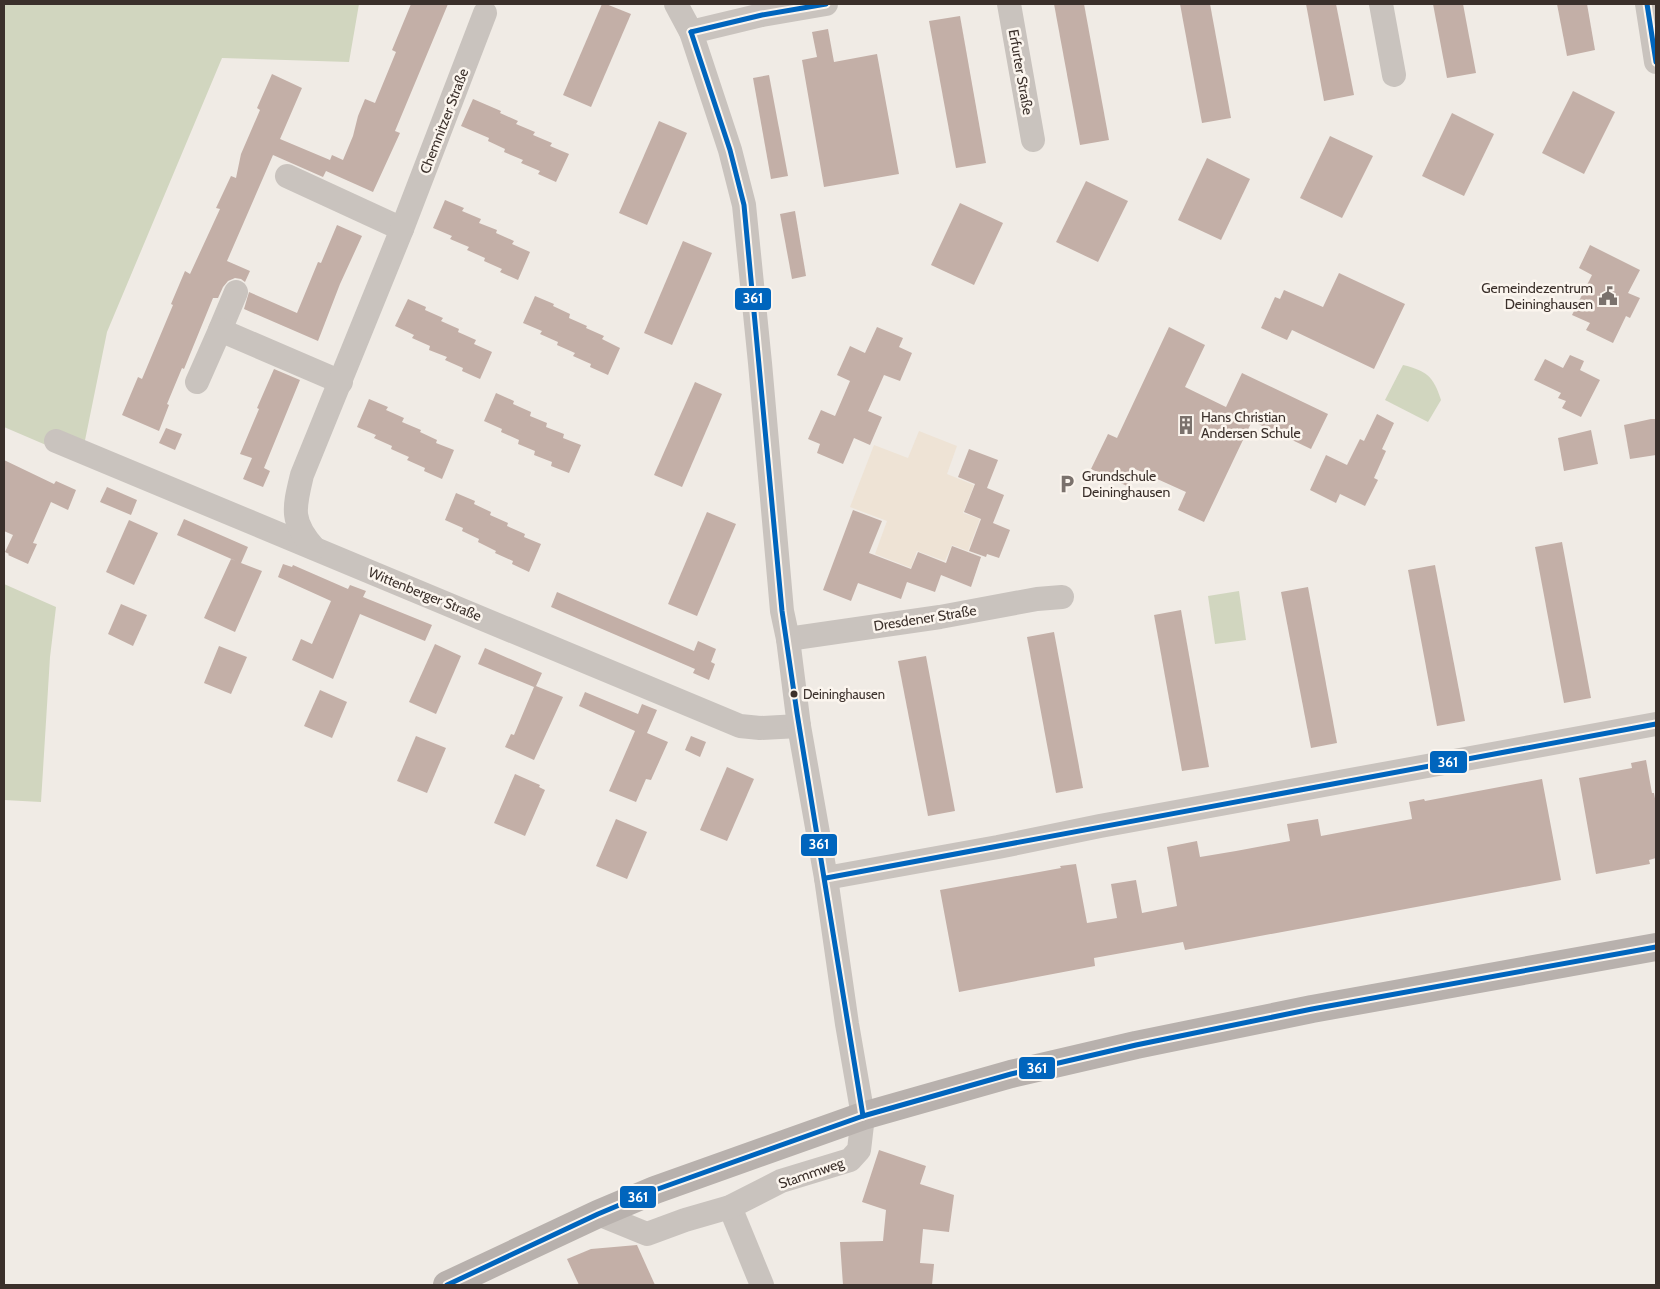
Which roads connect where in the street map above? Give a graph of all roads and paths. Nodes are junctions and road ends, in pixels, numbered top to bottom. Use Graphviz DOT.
graph roads {
  1 [pos="676,4"];
  2 [pos="826,4"];
  3 [pos="1009,4"];
  4 [pos="1381,4"];
  5 [pos="1647,4"];
  6 [pos="486,13"];
  7 [pos="691,32"];
  8 [pos="1656,62"];
  9 [pos="1394,75"];
  10 [pos="1033,140"];
  11 [pos="287,176"];
  12 [pos="402,229"];
  13 [pos="236,292"];
  14 [pos="220,330"];
  15 [pos="197,382"];
  16 [pos="341,382"];
  17 [pos="56,441"];
  18 [pos="314,548"];
  19 [pos="1062,597"];
  20 [pos="788,639"];
  21 [pos="1656,724"];
  22 [pos="799,726"];
  23 [pos="826,878"];
  24 [pos="1656,948"];
  25 [pos="863,1116"];
  26 [pos="730,1207"];
  27 [pos="598,1214"];
  28 [pos="447,1285"];
  29 [pos="762,1285"];
  1 -- 7 [label="street"];
  2 -- 7 [label="street"];
  3 -- 10 [label="street, Erfurter Straße"];
  4 -- 9 [label="street"];
  5 -- 8 [label="street"];
  6 -- 12 [label="street, Chemnitzer Straße"];
  7 -- 20 [label="street"];
  11 -- 12 [label="street"];
  12 -- 16 [label="street, Chemnitzer Straße"];
  13 -- 14 [label="street"];
  14 -- 15 [label="street"];
  14 -- 16 [label="street"];
  16 -- 18 [label="street, Chemnitzer Straße"];
  17 -- 18 [label="street, Wittenberger Straße"];
  18 -- 22 [label="street, Wittenberger Straße"];
  19 -- 20 [label="street, Dresdener Straße"];
  20 -- 22 [label="street"];
  21 -- 23 [label="street"];
  22 -- 23 [label="street"];
  23 -- 25 [label="street"];
  24 -- 25 [label="main road"];
  25 -- 26 [label="street, Stammweg"];
  25 -- 27 [label="main road"];
  26 -- 27 [label="street, Stammweg"];
  26 -- 29 [label="street"];
  27 -- 28 [label="main road"];
}
